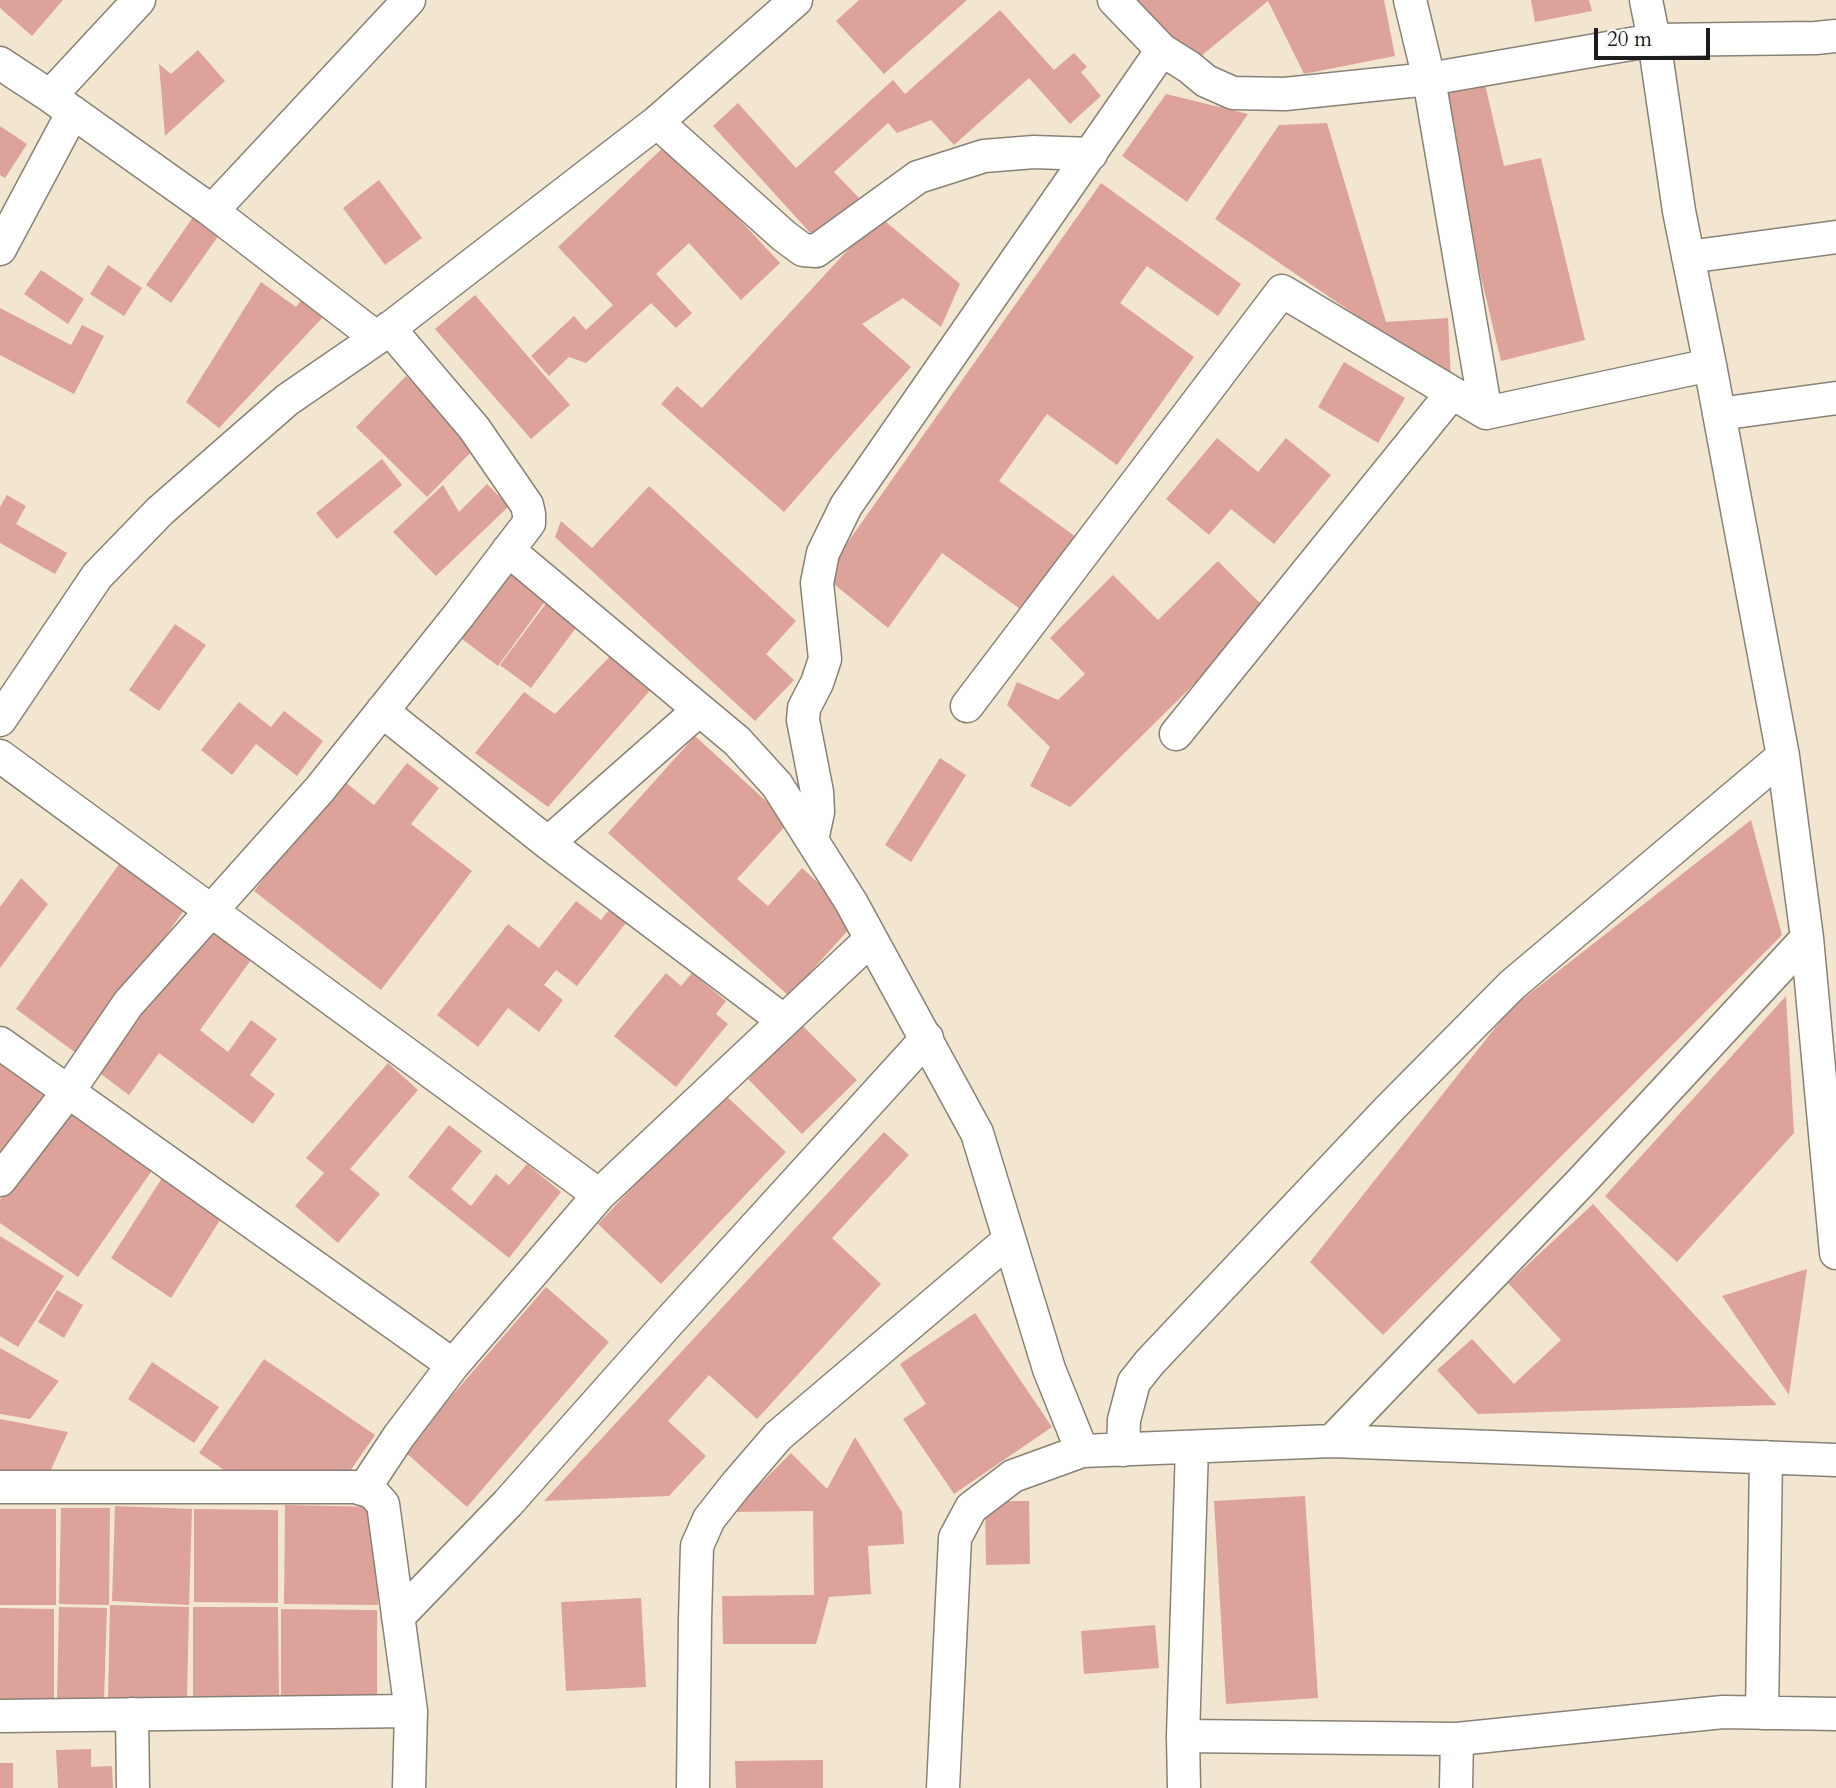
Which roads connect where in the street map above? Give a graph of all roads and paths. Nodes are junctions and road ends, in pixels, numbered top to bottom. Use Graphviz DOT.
graph roads {
  1 [pos="139,0"];
  2 [pos="410,0"];
  3 [pos="796,0"];
  4 [pos="1114,0"];
  5 [pos="1410,0"];
  6 [pos="1646,0"];
  7 [pos="1836,36"];
  8 [pos="1654,40"];
  9 [pos="1162,50"];
  10 [pos="0,63"];
  11 [pos="1429,79"];
  12 [pos="62,104"];
  13 [pos="657,122"];
  14 [pos="1091,153"];
  15 [pos="212,211"];
  16 [pos="1836,237"];
  17 [pos="0,249"];
  18 [pos="1688,257"];
  19 [pos="383,333"];
  20 [pos="1710,365"];
  21 [pos="1452,393"];
  22 [pos="1836,398"];
  23 [pos="1486,413"];
  24 [pos="1719,414"];
  25 [pos="508,550"];
  26 [pos="967,706"];
  27 [pos="699,710"];
  28 [pos="382,711"];
  29 [pos="0,720"];
  30 [pos="1176,734"];
  31 [pos="0,756"];
  32 [pos="1783,756"];
  33 [pos="812,840"];
  34 [pos="548,843"];
  35 [pos="211,910"];
  36 [pos="1807,938"];
  37 [pos="871,939"];
  38 [pos="784,1021"];
  39 [pos="927,1038"];
  40 [pos="0,1044"];
  41 [pos="68,1092"];
  42 [pos="0,1180"];
  43 [pos="599,1195"];
  44 [pos="1009,1240"];
  45 [pos="1836,1253"];
  46 [pos="453,1365"];
  47 [pos="1332,1441"];
  48 [pos="1192,1447"];
  49 [pos="1123,1450"];
  50 [pos="1082,1451"];
  51 [pos="1766,1457"];
  52 [pos="1836,1460"];
  53 [pos="0,1487"];
  54 [pos="364,1489"];
  55 [pos="398,1617"];
  56 [pos="411,1710"];
  57 [pos="1762,1713"];
  58 [pos="132,1714"];
  59 [pos="1836,1714"];
  60 [pos="0,1716"];
  61 [pos="1183,1736"];
  62 [pos="1457,1739"];
  63 [pos="133,1788"];
  64 [pos="410,1788"];
  65 [pos="693,1788"];
  66 [pos="943,1788"];
  67 [pos="1184,1788"];
  68 [pos="1455,1788"];
  1 -- 12 [label="street"];
  2 -- 15 [label="street"];
  3 -- 13 [label="street"];
  4 -- 9 [label="street"];
  5 -- 11 [label="street"];
  6 -- 8 [label="street"];
  7 -- 8 [label="street"];
  8 -- 11 [label="street"];
  8 -- 18 [label="street"];
  9 -- 11 [label="street"];
  9 -- 14 [label="street"];
  10 -- 12 [label="street"];
  11 -- 23 [label="street"];
  12 -- 15 [label="street"];
  12 -- 17 [label="street"];
  13 -- 14 [label="street"];
  13 -- 19 [label="street"];
  14 -- 33 [label="street"];
  15 -- 19 [label="street"];
  16 -- 18 [label="street"];
  18 -- 20 [label="street"];
  19 -- 25 [label="street"];
  19 -- 29 [label="street"];
  20 -- 23 [label="street"];
  20 -- 24 [label="street"];
  21 -- 23 [label="street"];
  21 -- 26 [label="street"];
  21 -- 30 [label="street"];
  22 -- 24 [label="street"];
  24 -- 32 [label="street"];
  25 -- 27 [label="street"];
  25 -- 28 [label="street"];
  27 -- 33 [label="street"];
  27 -- 34 [label="street"];
  28 -- 34 [label="street"];
  28 -- 35 [label="street"];
  31 -- 35 [label="street"];
  32 -- 36 [label="street"];
  32 -- 49 [label="street"];
  33 -- 37 [label="street"];
  34 -- 38 [label="street"];
  35 -- 41 [label="street"];
  35 -- 43 [label="street"];
  36 -- 45 [label="street"];
  36 -- 47 [label="street"];
  37 -- 38 [label="street"];
  37 -- 39 [label="street"];
  38 -- 43 [label="street"];
  39 -- 44 [label="street"];
  39 -- 55 [label="street"];
  40 -- 41 [label="street"];
  41 -- 42 [label="street"];
  41 -- 46 [label="street"];
  43 -- 46 [label="street"];
  44 -- 50 [label="street"];
  44 -- 65 [label="street"];
  46 -- 54 [label="street"];
  47 -- 48 [label="street"];
  47 -- 51 [label="street"];
  48 -- 49 [label="street"];
  48 -- 61 [label="street"];
  49 -- 50 [label="street"];
  50 -- 66 [label="street"];
  51 -- 52 [label="street"];
  51 -- 57 [label="street"];
  53 -- 54 [label="street"];
  54 -- 55 [label="street"];
  55 -- 56 [label="street"];
  56 -- 58 [label="street"];
  56 -- 64 [label="street"];
  57 -- 59 [label="street"];
  57 -- 62 [label="street"];
  58 -- 60 [label="street"];
  58 -- 63 [label="street"];
  61 -- 62 [label="street"];
  61 -- 67 [label="street"];
  62 -- 68 [label="street"];
}
